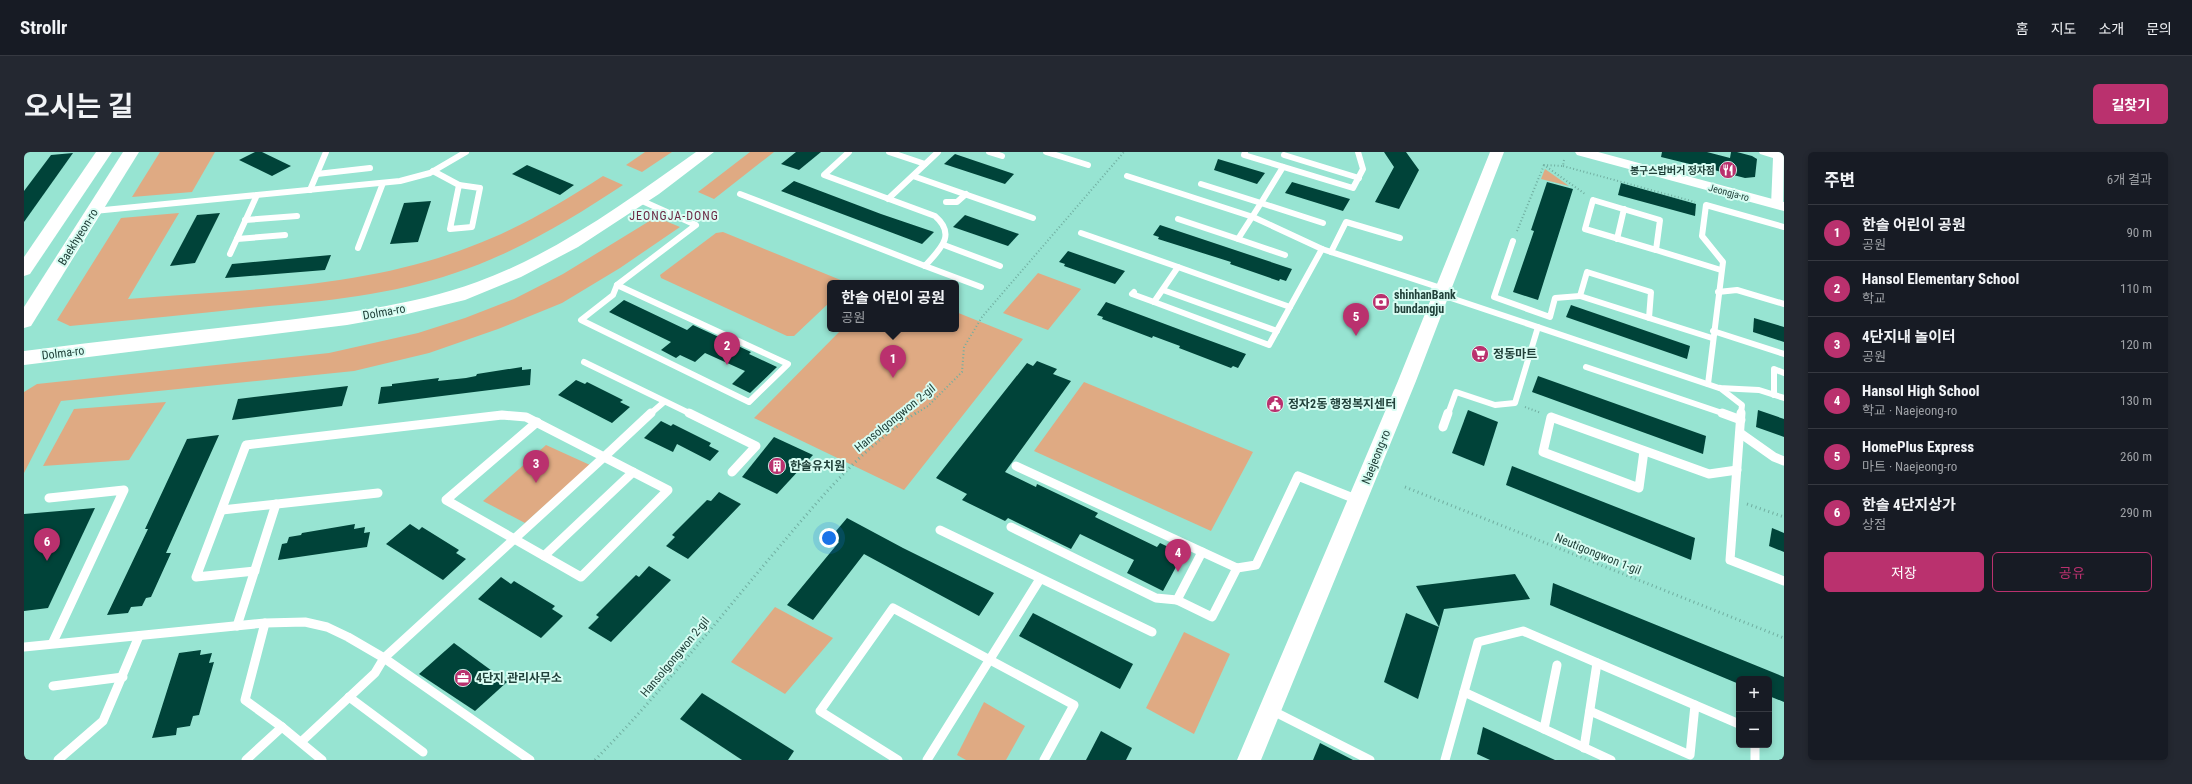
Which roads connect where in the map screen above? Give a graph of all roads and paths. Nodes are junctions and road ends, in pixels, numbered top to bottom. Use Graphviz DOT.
graph roads {
  1 [pos="104,152"];
  2 [pos="131,152"];
  3 [pos="326,152"];
  4 [pos="466,152"];
  5 [pos="706,152"];
  6 [pos="850,152"];
  7 [pos="889,152"];
  8 [pos="938,152"];
  9 [pos="989,152"];
  10 [pos="1046,152"];
  11 [pos="1124,152"];
  12 [pos="1246,152"];
  13 [pos="1358,152"];
  14 [pos="1497,152"];
  15 [pos="1582,152"];
  16 [pos="1764,152"];
  17 [pos="1285,154"];
  18 [pos="1779,154"];
  19 [pos="1002,156"];
  20 [pos="1564,160"];
  21 [pos="925,164"];
  22 [pos="1088,165"];
  23 [pos="1544,165"];
  24 [pos="1281,166"];
  25 [pos="1563,166"];
  26 [pos="370,168"];
  27 [pos="433,171"];
  28 [pos="317,174"];
  29 [pos="913,176"];
  30 [pos="1127,176"];
  31 [pos="1359,178"];
  32 [pos="383,183"];
  33 [pos="1201,184"];
  34 [pos="459,185"];
  35 [pos="310,190"];
  36 [pos="740,194"];
  37 [pos="966,194"];
  38 [pos="257,195"];
  39 [pos="888,199"];
  40 [pos="640,200"];
  41 [pos="1593,200"];
  42 [pos="946,202"];
  43 [pos="1261,203"];
  44 [pos="1706,205"];
  45 [pos="1780,206"];
  46 [pos="1624,209"];
  47 [pos="94,211"];
  48 [pos="296,216"];
  49 [pos="1253,217"];
  50 [pos="1034,218"];
  51 [pos="1178,219"];
  52 [pos="245,220"];
  53 [pos="1323,223"];
  54 [pos="1784,227"];
  55 [pos="1081,233"];
  56 [pos="285,235"];
  57 [pos="1400,238"];
  58 [pos="237,239"];
  59 [pos="1238,239"];
  60 [pos="1617,239"];
  61 [pos="1513,241"];
  62 [pos="944,245"];
  63 [pos="241,248"];
  64 [pos="358,248"];
  65 [pos="1322,249"];
  66 [pos="1656,251"];
  67 [pos="1331,252"];
  68 [pos="1285,255"];
  69 [pos="924,266"];
  70 [pos="1000,266"];
  71 [pos="1178,267"];
  72 [pos="24,270"];
  73 [pos="1721,270"];
  74 [pos="617,285"];
  75 [pos="981,287"];
  76 [pos="1162,290"];
  77 [pos="1134,292"];
  78 [pos="1443,292"];
  79 [pos="1718,292"];
  80 [pos="1580,296"];
  81 [pos="1154,302"];
  82 [pos="1784,304"];
  83 [pos="1290,307"];
  84 [pos="1649,318"];
  85 [pos="24,322"];
  86 [pos="1538,327"];
  87 [pos="1276,331"];
  88 [pos="1712,335"];
  89 [pos="1784,354"];
  90 [pos="24,358"];
  91 [pos="584,362"];
  92 [pos="1586,367"];
  93 [pos="1784,373"];
  94 [pos="1708,384"];
  95 [pos="1720,388"];
  96 [pos="1774,394"];
  97 [pos="1784,398"];
  98 [pos="664,402"];
  99 [pos="1516,403"];
  100 [pos="1551,417"];
  101 [pos="1741,420"];
  102 [pos="537,422"];
  103 [pos="1443,428"];
  104 [pos="1740,433"];
  105 [pos="1644,451"];
  106 [pos="604,457"];
  107 [pos="1784,461"];
  108 [pos="1016,466"];
  109 [pos="1737,470"];
  110 [pos="633,472"];
  111 [pos="732,472"];
  112 [pos="1405,487"];
  113 [pos="378,493"];
  114 [pos="49,498"];
  115 [pos="1735,499"];
  116 [pos="1359,501"];
  117 [pos="276,504"];
  118 [pos="222,510"];
  119 [pos="1784,517"];
  120 [pos="1011,528"];
  121 [pos="940,530"];
  122 [pos="515,539"];
  123 [pos="1202,552"];
  124 [pos="544,556"];
  125 [pos="1237,568"];
  126 [pos="255,572"];
  127 [pos="1040,578"];
  128 [pos="1784,581"];
  129 [pos="1177,600"];
  130 [pos="265,623"];
  131 [pos="237,626"];
  132 [pos="1152,632"];
  133 [pos="140,636"];
  134 [pos="1784,638"];
  135 [pos="53,642"];
  136 [pos="24,647"];
  137 [pos="384,658"];
  138 [pos="990,659"];
  139 [pos="1597,663"];
  140 [pos="1557,665"];
  141 [pos="123,677"];
  142 [pos="53,686"];
  143 [pos="1464,692"];
  144 [pos="349,697"];
  145 [pos="1695,705"];
  146 [pos="1271,710"];
  147 [pos="1590,711"];
  148 [pos="1736,723"];
  149 [pos="282,727"];
  150 [pos="1544,729"];
  151 [pos="301,742"];
  152 [pos="1584,748"];
  153 [pos="1755,748"];
  154 [pos="422,752"];
  155 [pos="58,760"];
  156 [pos="246,760"];
  157 [pos="322,760"];
  158 [pos="530,760"];
  159 [pos="595,760"];
  160 [pos="898,760"];
  161 [pos="927,760"];
  162 [pos="1044,760"];
  163 [pos="1250,760"];
  164 [pos="1370,760"];
  165 [pos="1445,760"];
  166 [pos="1611,760"];
  167 [pos="1755,760"];
  1 -- 72 [label="main road"];
  2 -- 47 [label="main road, Baekhyeon-ro"];
  3 -- 28 [label="lane"];
  4 -- 27 [label="lane"];
  5 -- 40 [label="main road, Dolma-ro"];
  6 -- 39 [label="lane"];
  7 -- 21 [label="lane"];
  8 -- 21 [label="lane"];
  9 -- 19 [label="lane"];
  10 -- 22 [label="lane"];
  11 -- 159 [label="path, Hansolgongwon 2-gil"];
  12 -- 24 [label="lane"];
  13 -- 31 [label="lane"];
  14 -- 78 [label="street, Naejeong-ro"];
  15 -- 45 [label="street, Jeongja-ro"];
  16 -- 18 [label="street"];
  17 -- 24 [label="lane"];
  17 -- 31 [label="lane"];
  18 -- 45 [label="street"];
  20 -- 25 [label="path"];
  21 -- 29 [label="lane"];
  23 -- 25 [label="path"];
  23 -- 41 [label="path"];
  23 -- 61 [label="path"];
  24 -- 31 [label="lane"];
  24 -- 43 [label="lane"];
  25 -- 44 [label="path"];
  26 -- 28 [label="lane"];
  27 -- 32 [label="lane"];
  27 -- 34 [label="lane"];
  28 -- 35 [label="lane"];
  29 -- 37 [label="lane"];
  29 -- 39 [label="lane"];
  30 -- 49 [label="lane"];
  32 -- 35 [label="lane"];
  32 -- 64 [label="lane"];
  33 -- 43 [label="lane"];
  34 -- 34 [label="lane"];
  35 -- 38 [label="lane"];
  36 -- 69 [label="lane"];
  37 -- 42 [label="lane"];
  37 -- 50 [label="lane"];
  38 -- 47 [label="lane"];
  38 -- 52 [label="lane"];
  39 -- 62 [label="lane"];
  40 -- 74 [label="lane"];
  40 -- 90 [label="main road, Dolma-ro"];
  41 -- 46 [label="lane"];
  41 -- 60 [label="lane"];
  43 -- 49 [label="lane"];
  43 -- 53 [label="lane"];
  44 -- 54 [label="lane"];
  44 -- 73 [label="lane"];
  46 -- 60 [label="lane"];
  46 -- 66 [label="lane"];
  47 -- 85 [label="main road, Baekhyeon-ro"];
  48 -- 52 [label="lane"];
  49 -- 59 [label="lane"];
  49 -- 65 [label="lane"];
  51 -- 59 [label="lane"];
  52 -- 58 [label="lane"];
  55 -- 71 [label="lane"];
  56 -- 58 [label="lane"];
  57 -- 67 [label="lane"];
  58 -- 63 [label="lane"];
  59 -- 68 [label="lane"];
  60 -- 66 [label="lane"];
  61 -- 80 [label="lane"];
  62 -- 69 [label="lane"];
  62 -- 70 [label="lane"];
  65 -- 67 [label="lane"];
  65 -- 83 [label="lane"];
  66 -- 73 [label="lane"];
  67 -- 78 [label="lane"];
  69 -- 75 [label="lane"];
  71 -- 76 [label="lane"];
  71 -- 83 [label="lane"];
  73 -- 79 [label="lane"];
  74 -- 74 [label="lane"];
  76 -- 81 [label="lane"];
  76 -- 87 [label="lane"];
  77 -- 81 [label="lane"];
  78 -- 86 [label="lane"];
  78 -- 116 [label="street, Naejeong-ro"];
  79 -- 82 [label="lane"];
  79 -- 88 [label="lane"];
  80 -- 84 [label="lane"];
  80 -- 84 [label="lane"];
  81 -- 87 [label="lane"];
  83 -- 87 [label="lane"];
  84 -- 88 [label="lane"];
  86 -- 94 [label="lane"];
  86 -- 99 [label="lane"];
  88 -- 89 [label="lane"];
  88 -- 94 [label="lane"];
  91 -- 98 [label="lane"];
  92 -- 101 [label="lane"];
  93 -- 96 [label="lane"];
  94 -- 95 [label="lane"];
  95 -- 96 [label="lane"];
  95 -- 101 [label="lane"];
  96 -- 97 [label="lane"];
  98 -- 106 [label="lane"];
  98 -- 111 [label="lane"];
  99 -- 100 [label="path"];
  99 -- 103 [label="lane"];
  100 -- 105 [label="lane"];
  100 -- 105 [label="lane"];
  101 -- 104 [label="lane"];
  102 -- 106 [label="lane"];
  102 -- 118 [label="lane"];
  102 -- 122 [label="lane"];
  104 -- 107 [label="lane"];
  104 -- 109 [label="lane"];
  105 -- 109 [label="lane"];
  106 -- 110 [label="lane"];
  106 -- 122 [label="lane"];
  108 -- 123 [label="lane"];
  109 -- 115 [label="lane"];
  110 -- 124 [label="lane"];
  110 -- 124 [label="lane"];
  112 -- 134 [label="path, Neutigongwon 1-gil"];
  113 -- 117 [label="lane"];
  114 -- 135 [label="lane"];
  115 -- 119 [label="path"];
  115 -- 128 [label="lane"];
  116 -- 125 [label="lane"];
  116 -- 146 [label="street, Naejeong-ro"];
  117 -- 118 [label="lane"];
  117 -- 126 [label="lane"];
  118 -- 126 [label="lane"];
  120 -- 129 [label="lane"];
  121 -- 127 [label="lane"];
  122 -- 124 [label="lane"];
  122 -- 137 [label="lane"];
  123 -- 125 [label="lane"];
  123 -- 129 [label="lane"];
  125 -- 129 [label="lane"];
  126 -- 131 [label="lane"];
  127 -- 132 [label="lane"];
  127 -- 138 [label="lane"];
  130 -- 131 [label="lane"];
  130 -- 137 [label="lane"];
  130 -- 149 [label="lane"];
  131 -- 133 [label="lane"];
  133 -- 135 [label="lane"];
  133 -- 141 [label="lane"];
  135 -- 136 [label="lane"];
  137 -- 144 [label="lane"];
  137 -- 158 [label="lane"];
  138 -- 160 [label="lane"];
  138 -- 161 [label="lane"];
  138 -- 162 [label="lane"];
  139 -- 143 [label="lane"];
  139 -- 145 [label="lane"];
  139 -- 147 [label="lane"];
  140 -- 150 [label="lane"];
  141 -- 142 [label="lane"];
  141 -- 155 [label="lane"];
  143 -- 150 [label="lane"];
  143 -- 165 [label="lane"];
  144 -- 151 [label="lane"];
  144 -- 154 [label="lane"];
  145 -- 147 [label="lane"];
  145 -- 148 [label="lane"];
  146 -- 163 [label="street, Naejeong-ro"];
  146 -- 164 [label="lane"];
  147 -- 152 [label="lane"];
  149 -- 151 [label="lane"];
  149 -- 156 [label="lane"];
  150 -- 152 [label="lane"];
  151 -- 157 [label="lane"];
  152 -- 166 [label="lane"];
  153 -- 167 [label="lane"];
}
